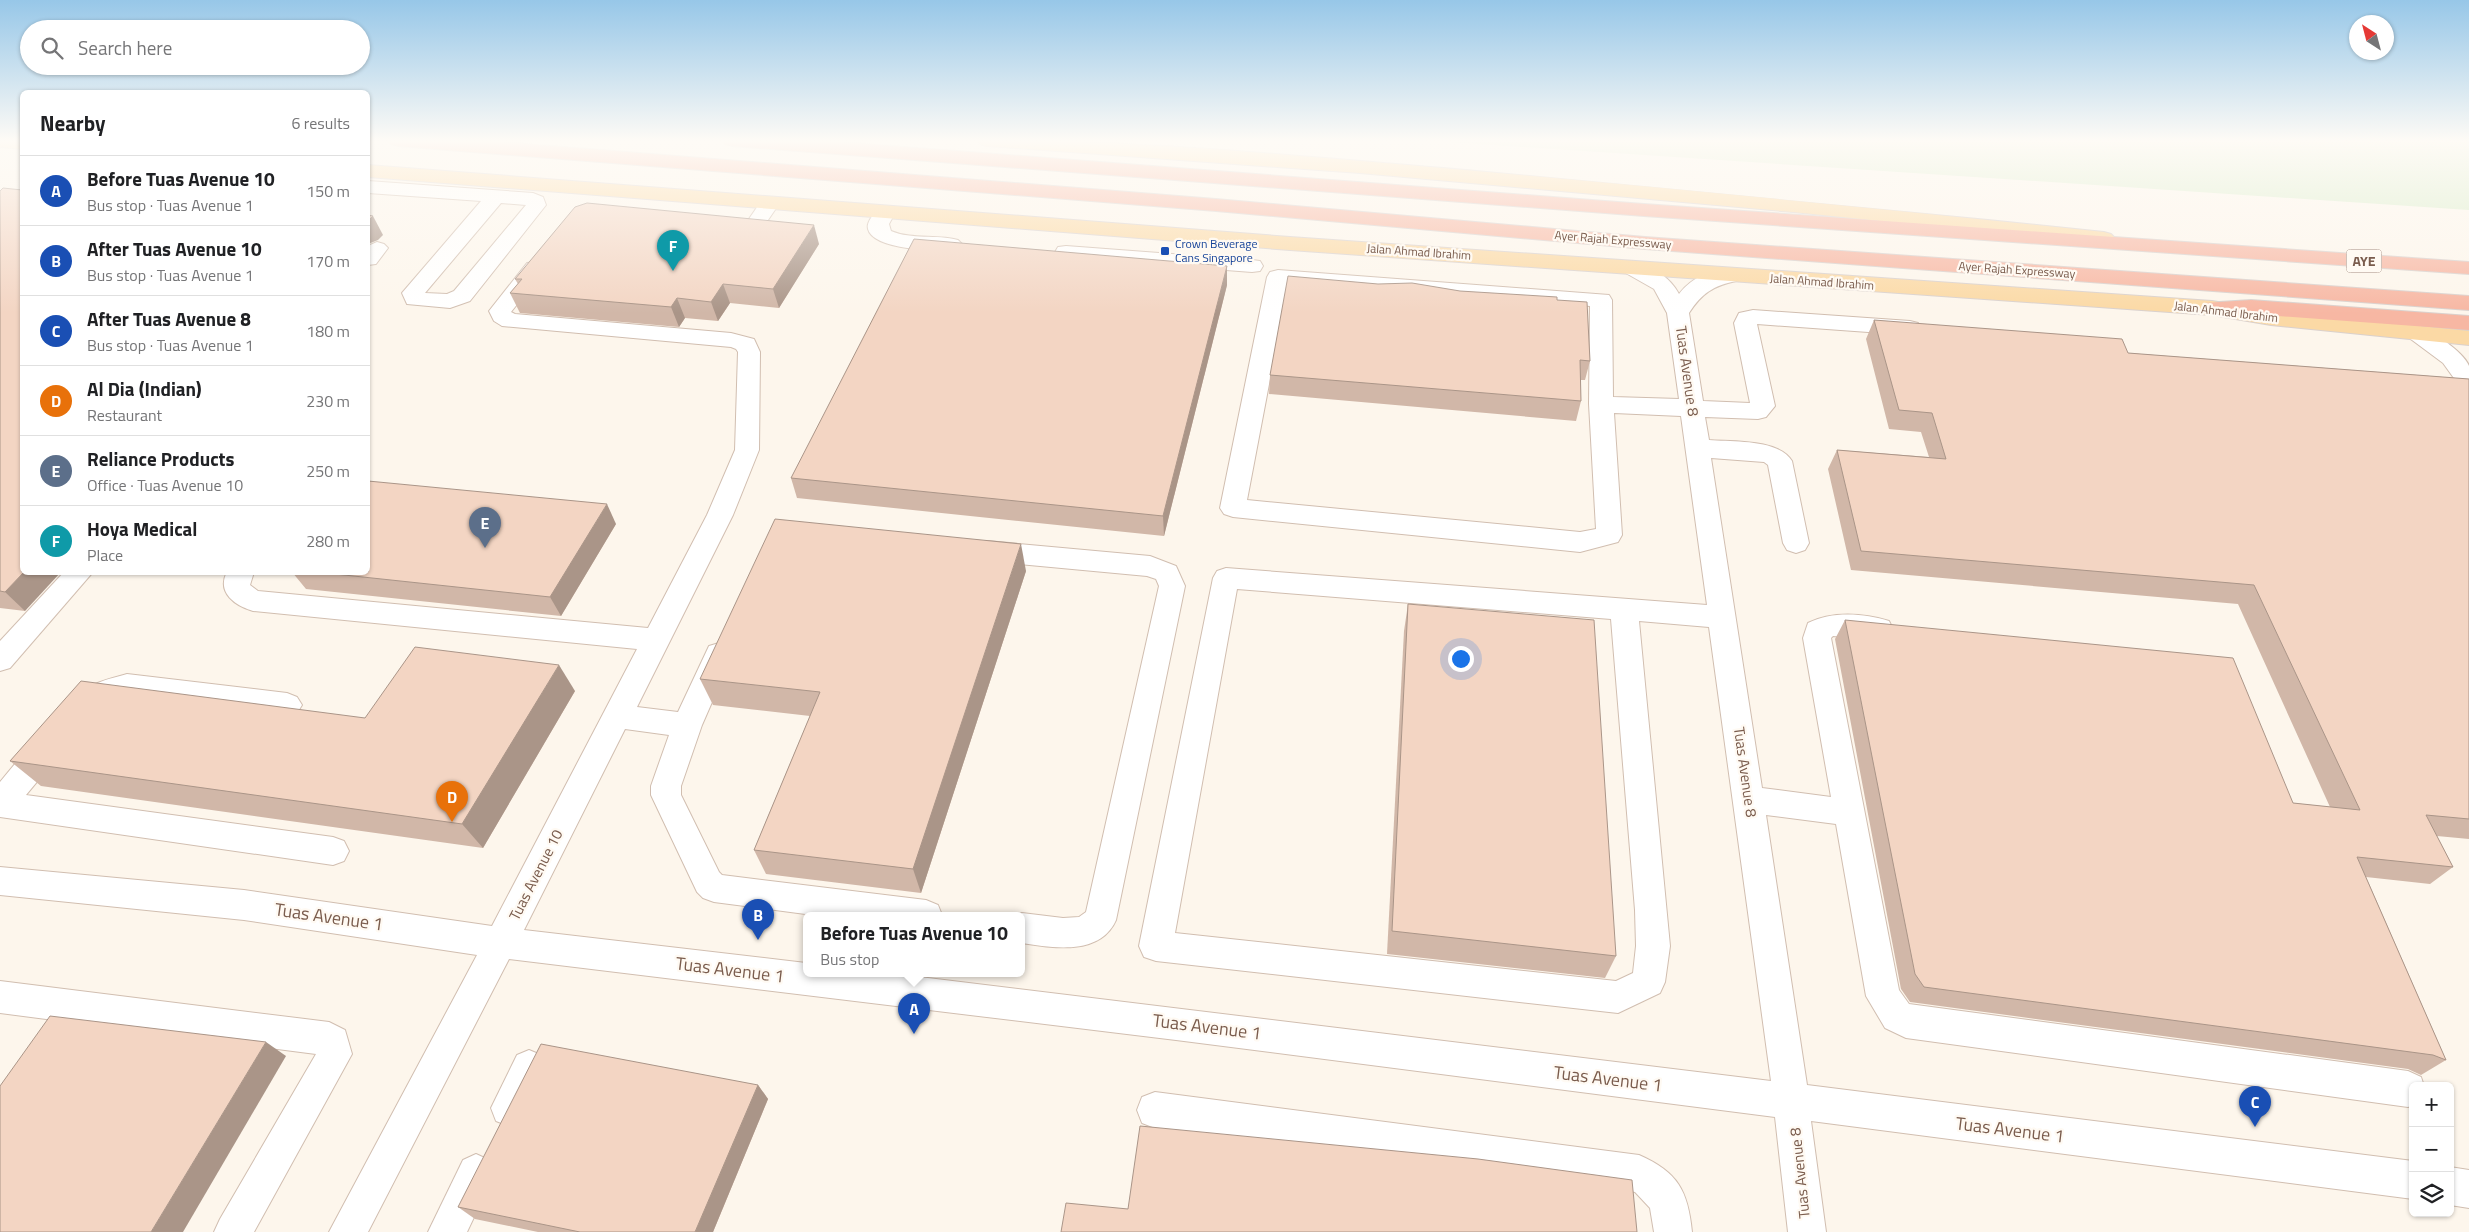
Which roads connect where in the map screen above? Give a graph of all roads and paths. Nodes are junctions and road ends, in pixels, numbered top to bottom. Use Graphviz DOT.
graph roads {
  1 [pos="495,197"];
  2 [pos="514,197"];
  3 [pos="690,197"];
  4 [pos="1124,197"];
  5 [pos="1481,197"];
  6 [pos="1696,197"];
  7 [pos="769,204"];
  8 [pos="884,213"];
  9 [pos="752,230"];
  10 [pos="973,246"];
  11 [pos="550,251"];
  12 [pos="1043,251"];
  13 [pos="2259,254"];
  14 [pos="1252,266"];
  15 [pos="1632,267"];
  16 [pos="2469,268"];
  17 [pos="1728,276"];
  18 [pos="2469,303"];
  19 [pos="2212,308"];
  20 [pos="1678,312"];
  21 [pos="2469,322"];
  22 [pos="1936,330"];
  23 [pos="2416,332"];
  24 [pos="2469,338"];
  25 [pos="2452,358"];
  26 [pos="2469,383"];
  27 [pos="1601,404"];
  28 [pos="1692,409"];
  29 [pos="1698,448"];
  30 [pos="1796,543"];
  31 [pos="963,549"];
  32 [pos="77,575"];
  33 [pos="239,575"];
  34 [pos="1624,610"];
  35 [pos="1722,617"];
  36 [pos="1908,632"];
  37 [pos="728,635"];
  38 [pos="10,637"];
  39 [pos="656,640"];
  40 [pos="0,660"];
  41 [pos="287,705"];
  42 [pos="617,716"];
  43 [pos="687,725"];
  44 [pos="1749,800"];
  45 [pos="0,804"];
  46 [pos="1850,812"];
  47 [pos="333,851"];
  48 [pos="0,881"];
  49 [pos="902,912"];
  50 [pos="1025,928"];
  51 [pos="500,943"];
  52 [pos="0,997"];
  53 [pos="529,1068"];
  54 [pos="2408,1089"];
  55 [pos="1792,1102"];
  56 [pos="1155,1110"];
  57 [pos="2409,1179"];
  58 [pos="2454,1187"];
  59 [pos="2469,1189"];
  60 [pos="355,1231"];
  61 [pos="233,1232"];
  62 [pos="446,1232"];
  63 [pos="1673,1232"];
  64 [pos="1807,1232"];
  1 -- 2 [label="street"];
  3 -- 7 [label="main road, Jalan Ahmad Ibrahim"];
  4 -- 18 [label="highway, Ayer Rajah Expressway / AYE"];
  5 -- 13 [label="highway, AYE"];
  6 -- 13 [label="main road"];
  7 -- 8 [label="main road, Jalan Ahmad Ibrahim"];
  7 -- 9 [label="street"];
  8 -- 10 [label="street"];
  8 -- 15 [label="main road, Jalan Ahmad Ibrahim"];
  11 -- 39 [label="street, Tuas Avenue 10"];
  12 -- 14 [label="street"];
  13 -- 16 [label="highway, AYE"];
  15 -- 17 [label="main road, Jalan Ahmad Ibrahim"];
  15 -- 20 [label="street, Tuas Avenue 8"];
  17 -- 19 [label="main road, Jalan Ahmad Ibrahim"];
  17 -- 20 [label="street, Tuas Avenue 8"];
  19 -- 21 [label="highway"];
  19 -- 23 [label="main road, Jalan Ahmad Ibrahim"];
  20 -- 28 [label="street, Tuas Avenue 8"];
  22 -- 28 [label="street"];
  23 -- 24 [label="main road, Jalan Ahmad Ibrahim"];
  23 -- 25 [label="street"];
  24 -- 25 [label="street"];
  25 -- 26 [label="street"];
  27 -- 27 [label="street"];
  27 -- 28 [label="street"];
  28 -- 29 [label="street, Tuas Avenue 8"];
  29 -- 30 [label="street"];
  29 -- 35 [label="street, Tuas Avenue 8"];
  31 -- 50 [label="street"];
  32 -- 38 [label="street"];
  33 -- 39 [label="street"];
  34 -- 34 [label="street"];
  34 -- 35 [label="street"];
  35 -- 44 [label="street, Tuas Avenue 8"];
  36 -- 46 [label="street"];
  37 -- 43 [label="street"];
  38 -- 40 [label="street"];
  39 -- 42 [label="street, Tuas Avenue 10"];
  41 -- 45 [label="street"];
  42 -- 43 [label="street"];
  42 -- 51 [label="street, Tuas Avenue 10"];
  43 -- 49 [label="street"];
  44 -- 46 [label="street"];
  44 -- 55 [label="street, Tuas Avenue 8"];
  45 -- 47 [label="street"];
  46 -- 54 [label="street"];
  48 -- 51 [label="street, Tuas Avenue 1"];
  51 -- 55 [label="street, Tuas Avenue 1"];
  51 -- 60 [label="street, Tuas Avenue 10"];
  52 -- 61 [label="street"];
  53 -- 62 [label="street"];
  55 -- 57 [label="street, Tuas Avenue 1"];
  55 -- 64 [label="street, Tuas Avenue 8"];
  56 -- 63 [label="street"];
  58 -- 59 [label="street"];
}
